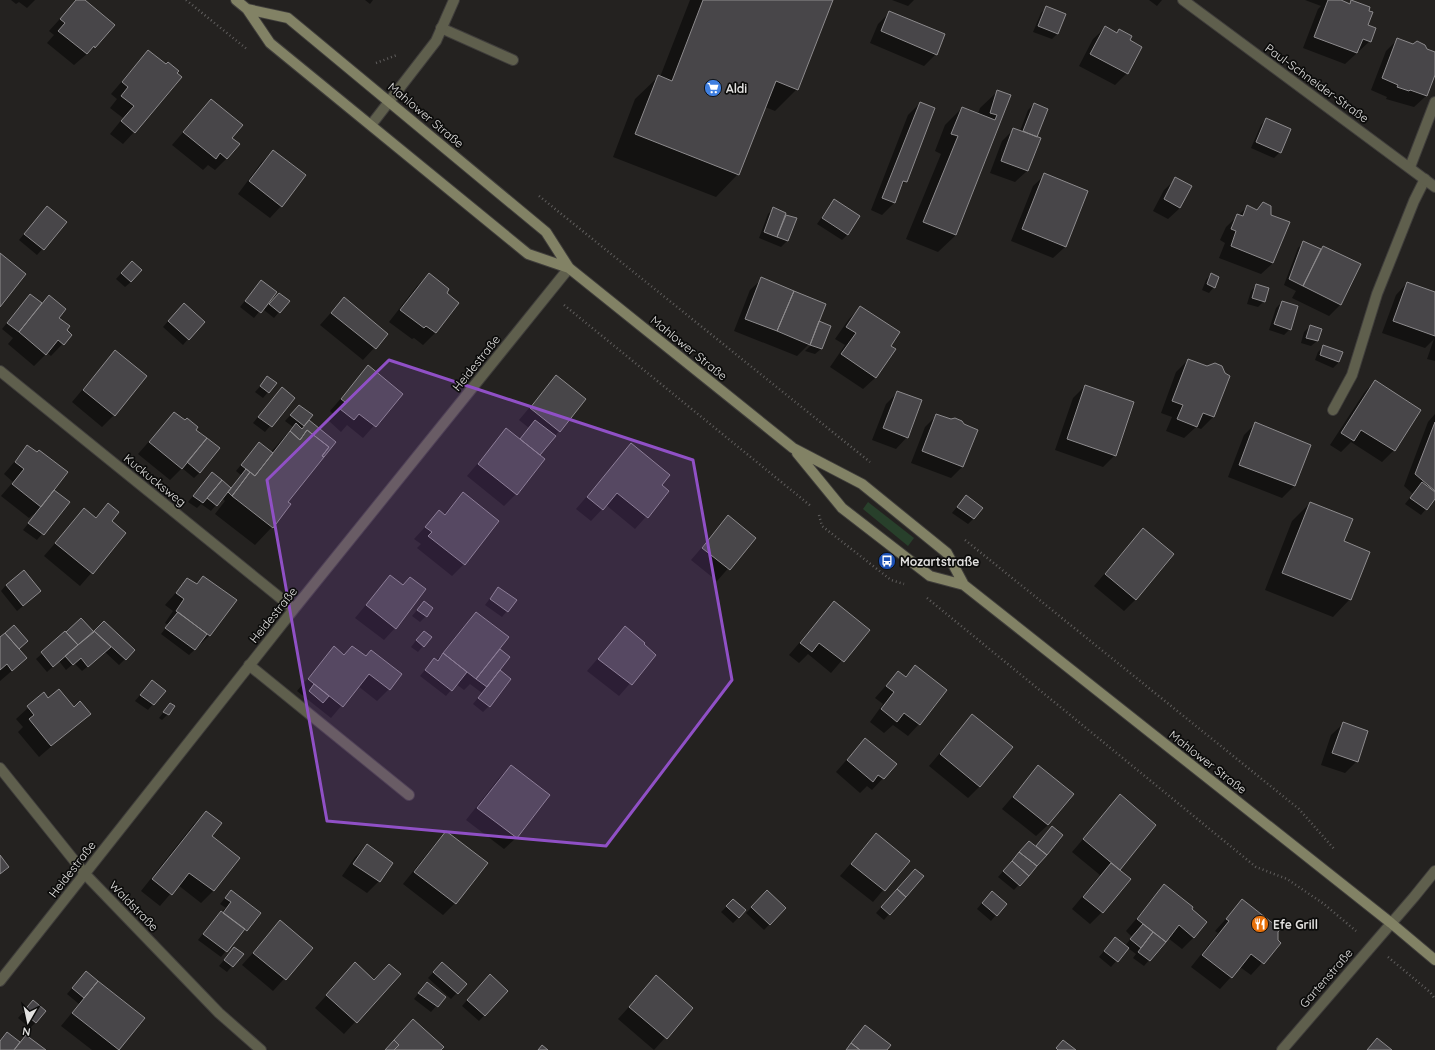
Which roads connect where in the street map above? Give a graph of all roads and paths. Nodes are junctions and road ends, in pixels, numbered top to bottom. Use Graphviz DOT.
graph roads {
  1 [pos="186,0"];
  2 [pos="236,0"];
  3 [pos="454,0"];
  4 [pos="1183,0"];
  5 [pos="247,9"];
  6 [pos="441,28"];
  7 [pos="248,50"];
  8 [pos="513,60"];
  9 [pos="1435,102"];
  10 [pos="390,103"];
  11 [pos="371,125"];
  12 [pos="1410,168"];
  13 [pos="1425,178"];
  14 [pos="1435,187"];
  15 [pos="535,193"];
  16 [pos="569,268"];
  17 [pos="549,293"];
  18 [pos="0,371"];
  19 [pos="1333,410"];
  20 [pos="793,448"];
  21 [pos="875,467"];
  22 [pos="963,539"];
  23 [pos="908,585"];
  24 [pos="964,585"];
  25 [pos="923,596"];
  26 [pos="294,609"];
  27 [pos="249,666"];
  28 [pos="0,768"];
  29 [pos="409,795"];
  30 [pos="1299,809"];
  31 [pos="1435,870"];
  32 [pos="85,874"];
  33 [pos="1391,923"];
  34 [pos="1373,944"];
  35 [pos="1435,960"];
  36 [pos="0,981"];
  37 [pos="1435,999"];
  38 [pos="261,1050"];
  39 [pos="1282,1050"];
  1 -- 7 [label="path"];
  2 -- 5 [label="main road, Mahlower Straße"];
  3 -- 6 [label="street"];
  4 -- 12 [label="street, Paul-Schneider-Straße"];
  5 -- 10 [label="main road, Mahlower Straße"];
  5 -- 11 [label="main road, Mahlower Straße"];
  6 -- 8 [label="street"];
  6 -- 10 [label="street"];
  9 -- 12 [label="street"];
  10 -- 11 [label="street"];
  10 -- 16 [label="main road, Mahlower Straße"];
  11 -- 16 [label="main road, Mahlower Straße"];
  12 -- 13 [label="street, Paul-Schneider-Straße"];
  13 -- 14 [label="street, Paul-Schneider-Straße"];
  13 -- 19 [label="street"];
  15 -- 21 [label="path"];
  16 -- 17 [label="street, Heidestraße"];
  16 -- 20 [label="main road, Mahlower Straße"];
  17 -- 23 [label="path"];
  17 -- 26 [label="street, Heidestraße"];
  18 -- 26 [label="street, Kuckucksweg"];
  20 -- 24 [label="main road, Mahlower Straße"];
  20 -- 24 [label="main road, Mahlower Straße"];
  22 -- 30 [label="path"];
  24 -- 33 [label="main road, Mahlower Straße"];
  25 -- 34 [label="path"];
  26 -- 27 [label="street, Heidestraße"];
  27 -- 29 [label="street"];
  27 -- 32 [label="street, Heidestraße"];
  28 -- 32 [label="street, Waldstraße"];
  31 -- 33 [label="street, Gartenstraße"];
  32 -- 36 [label="street, Heidestraße"];
  32 -- 38 [label="street, Waldstraße"];
  33 -- 34 [label="street, Gartenstraße"];
  33 -- 35 [label="main road, Mahlower Straße"];
  34 -- 37 [label="path"];
  34 -- 39 [label="street, Gartenstraße"];
}
